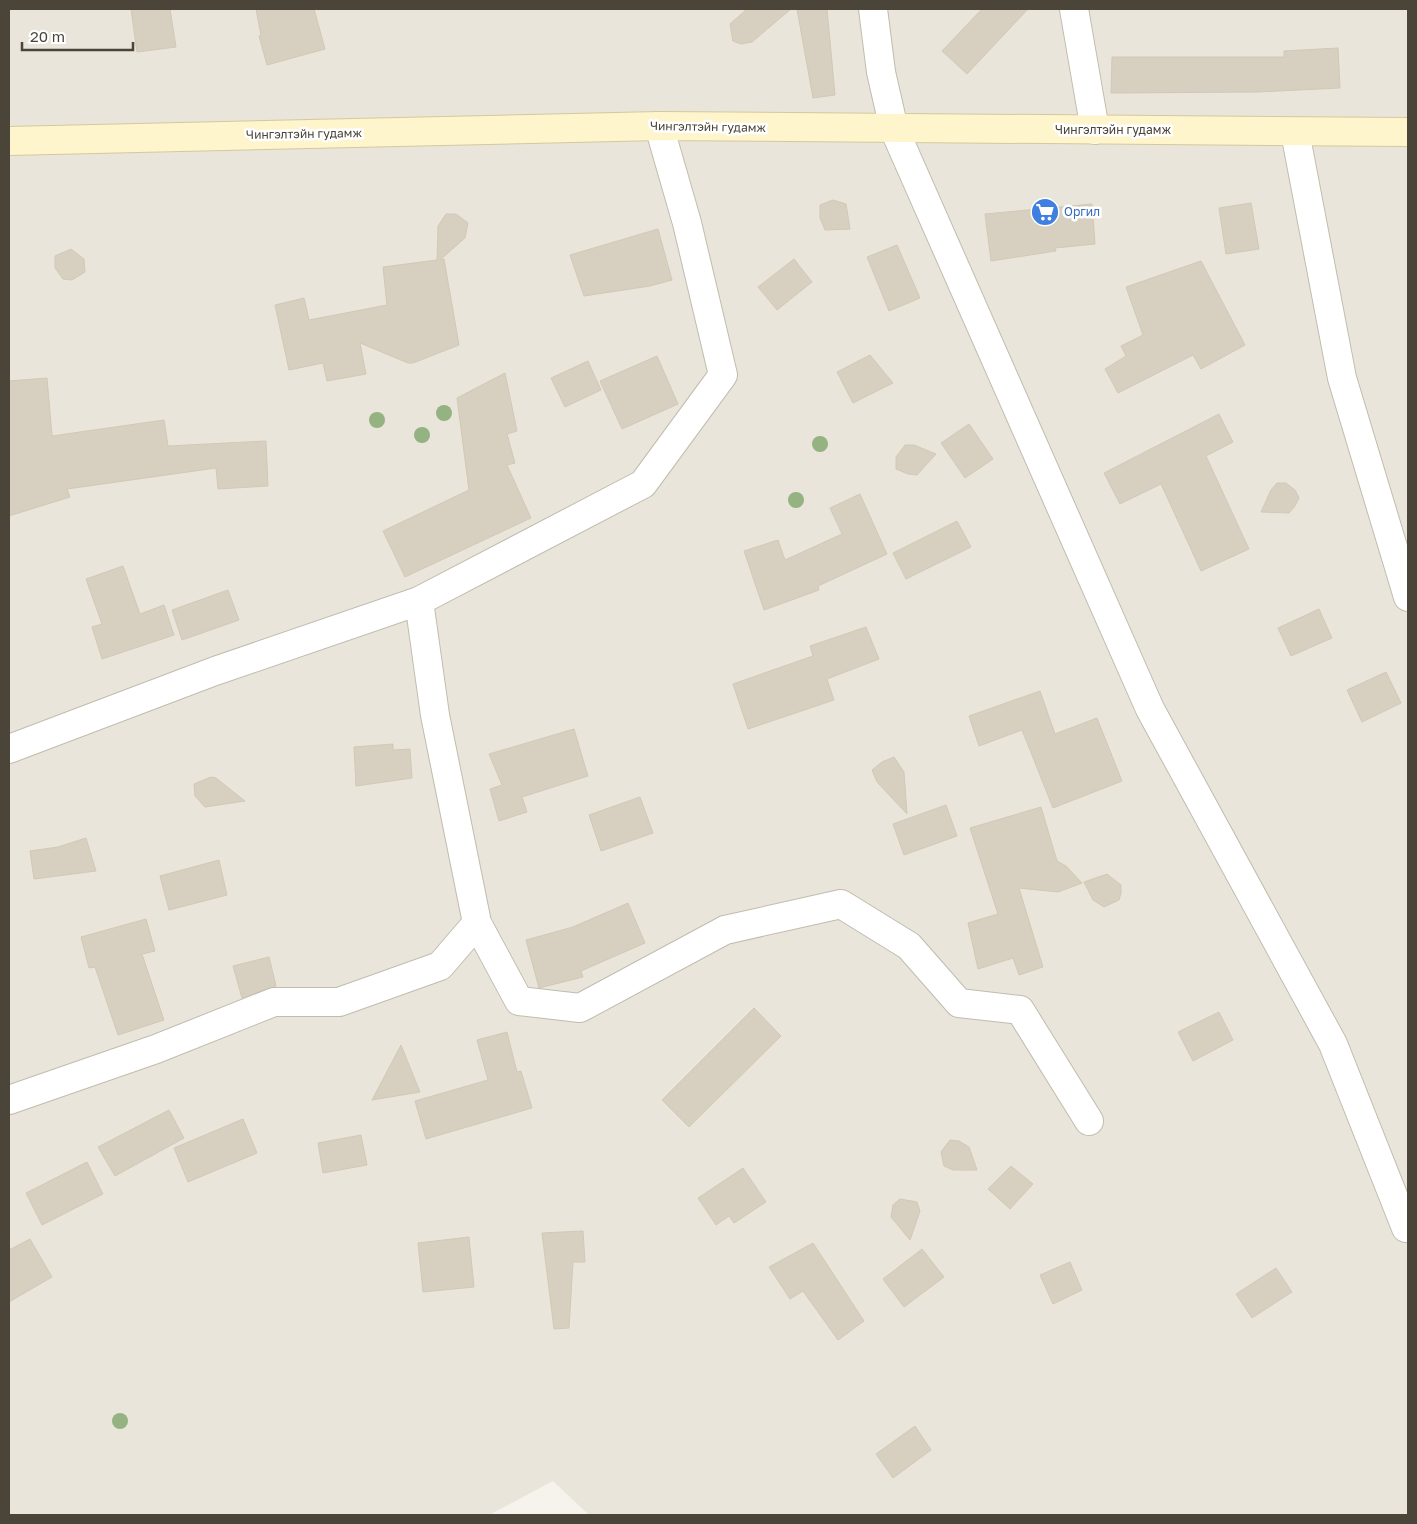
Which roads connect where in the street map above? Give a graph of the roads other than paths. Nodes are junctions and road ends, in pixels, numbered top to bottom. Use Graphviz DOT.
graph roads {
  1 [pos="873,9"];
  2 [pos="1078,14"];
  3 [pos="659,126"];
  4 [pos="894,129"];
  5 [pos="1095,130"];
  6 [pos="1295,132"];
  7 [pos="1408,132"];
  8 [pos="9,141"];
  9 [pos="1408,597"];
  10 [pos="419,601"];
  11 [pos="9,749"];
  12 [pos="477,922"];
  13 [pos="9,1100"];
  14 [pos="1089,1120"];
  15 [pos="1406,1228"];
  1 -- 4 [label="street"];
  2 -- 5 [label="street"];
  3 -- 4 [label="main road, Чингэлтэйн гудамж"];
  3 -- 8 [label="main road, Чингэлтэйн гудамж"];
  3 -- 10 [label="street"];
  4 -- 5 [label="main road, Чингэлтэйн гудамж"];
  4 -- 15 [label="street"];
  5 -- 6 [label="main road, Чингэлтэйн гудамж"];
  6 -- 7 [label="main road, Чингэлтэйн гудамж"];
  6 -- 9 [label="street"];
  10 -- 11 [label="street"];
  10 -- 12 [label="street"];
  12 -- 13 [label="street"];
  12 -- 14 [label="street"];
}
